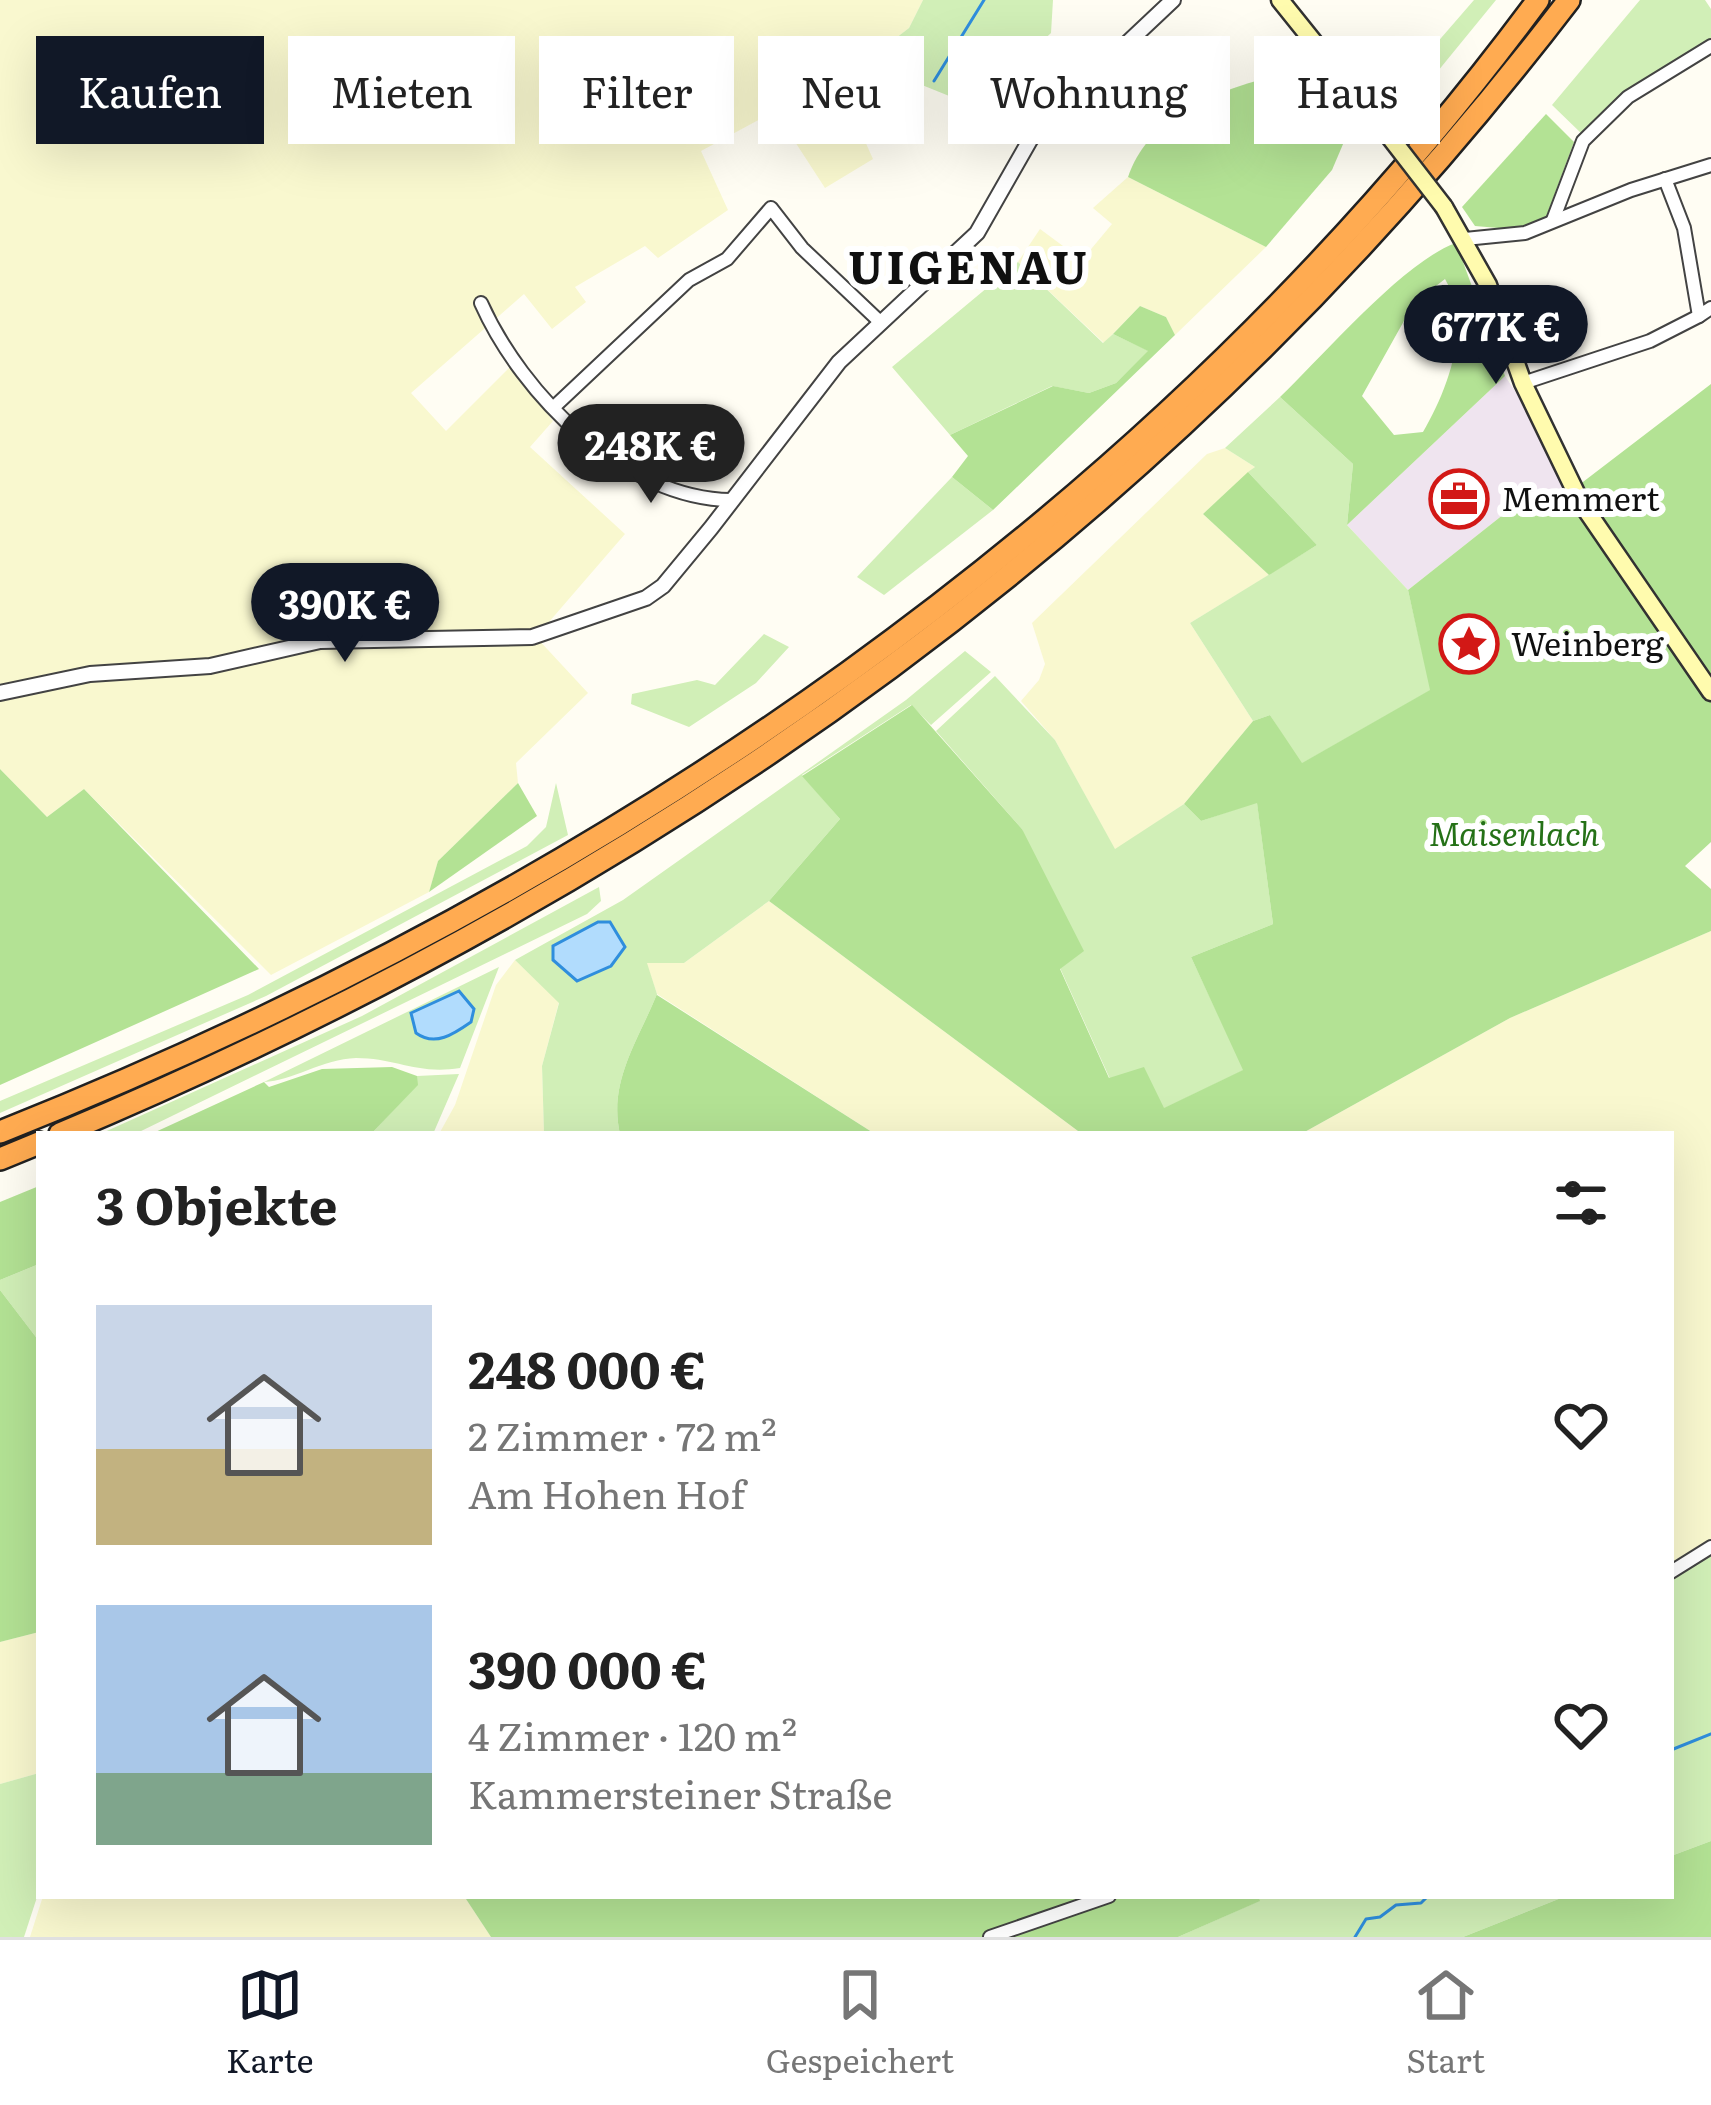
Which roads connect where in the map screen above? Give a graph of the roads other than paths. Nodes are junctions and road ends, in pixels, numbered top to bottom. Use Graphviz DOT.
graph roads {
  1 [pos="1172,0"];
  2 [pos="1280,0"];
  3 [pos="1538,0"];
  4 [pos="1569,0"];
  5 [pos="1711,46"];
  6 [pos="1711,165"];
  7 [pos="1664,178"];
  8 [pos="1553,220"];
  9 [pos="1465,239"];
  10 [pos="482,303"];
  11 [pos="1705,312"];
  12 [pos="878,320"];
  13 [pos="1523,383"];
  14 [pos="554,407"];
  15 [pos="731,500"];
  16 [pos="1711,692"];
  17 [pos="0,693"];
  18 [pos="67,1131"];
  19 [pos="0,1132"];
  20 [pos="36,1144"];
  21 [pos="0,1159"];
  22 [pos="1711,1547"];
  23 [pos="1674,1570"];
  24 [pos="1100,1899"];
  25 [pos="990,1937"];
  1 -- 12 [label="street"];
  2 -- 9 [label="main road, bridge"];
  3 -- 19 [label="highway"];
  4 -- 18 [label="highway"];
  5 -- 8 [label="street"];
  6 -- 7 [label="street"];
  7 -- 8 [label="street"];
  7 -- 11 [label="street"];
  8 -- 9 [label="street"];
  9 -- 13 [label="main road"];
  10 -- 14 [label="street"];
  11 -- 13 [label="street"];
  12 -- 14 [label="street"];
  12 -- 15 [label="street"];
  13 -- 16 [label="main road"];
  14 -- 15 [label="street"];
  15 -- 17 [label="street"];
  20 -- 21 [label="highway"];
  22 -- 23 [label="street"];
  24 -- 25 [label="street"];
}
